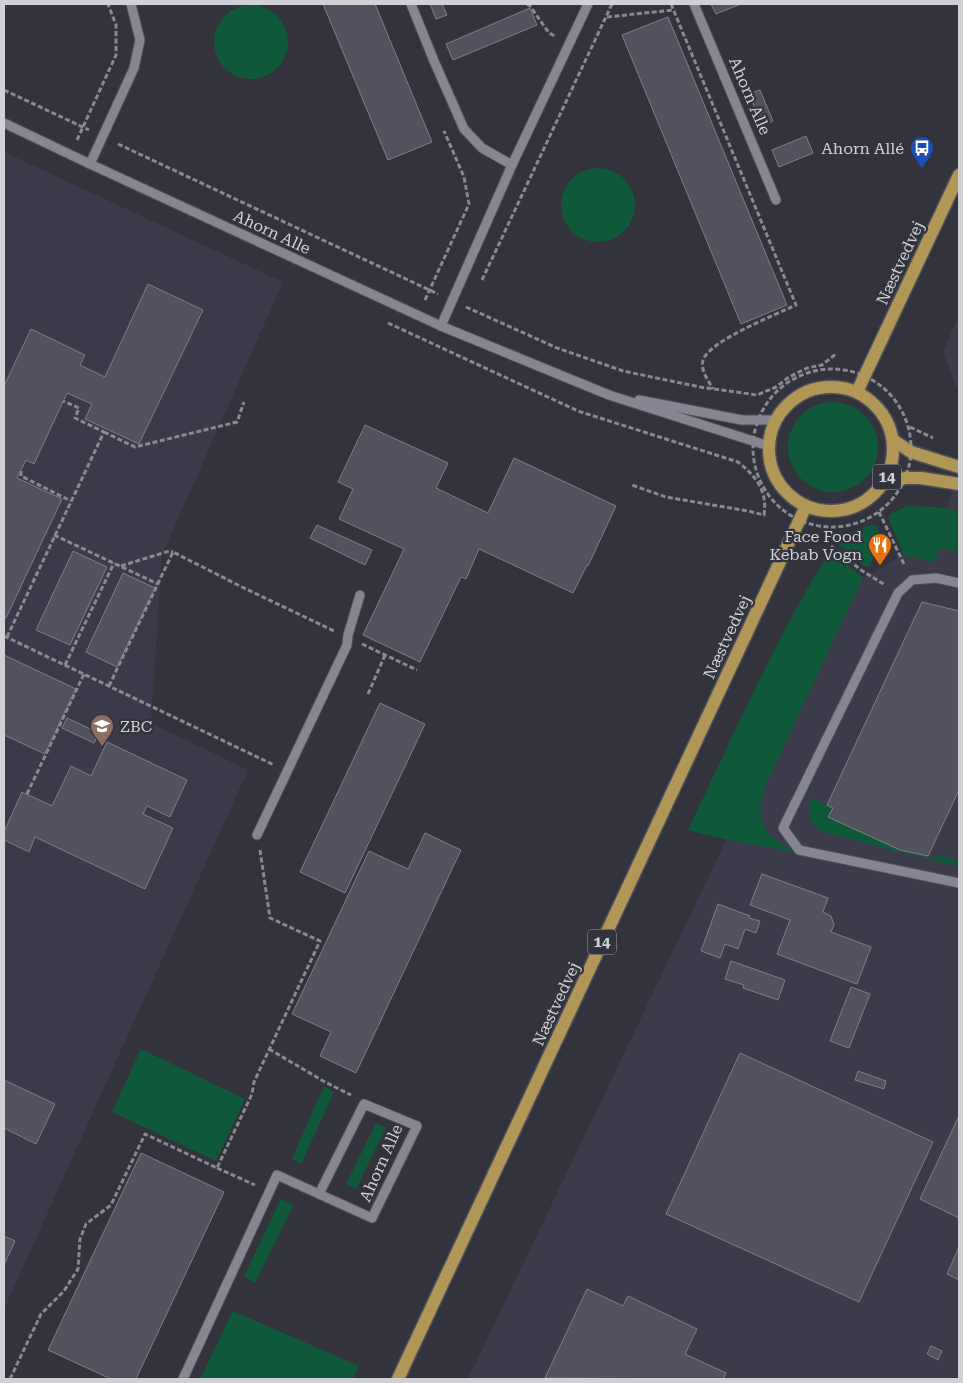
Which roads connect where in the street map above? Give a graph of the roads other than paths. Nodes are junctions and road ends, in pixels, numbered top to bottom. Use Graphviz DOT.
graph roads {
  1 [pos="131,4"];
  2 [pos="411,4"];
  3 [pos="588,4"];
  4 [pos="694,4"];
  5 [pos="4,122"];
  6 [pos="90,164"];
  7 [pos="512,166"];
  8 [pos="959,175"];
  9 [pos="776,200"];
  10 [pos="441,326"];
  11 [pos="857,392"];
  12 [pos="609,395"];
  13 [pos="776,420"];
  14 [pos="893,440"];
  15 [pos="769,446"];
  16 [pos="959,468"];
  17 [pos="883,484"];
  18 [pos="959,484"];
  19 [pos="806,506"];
  20 [pos="959,583"];
  21 [pos="360,594"];
  22 [pos="257,835"];
  23 [pos="959,883"];
  24 [pos="319,1194"];
  25 [pos="183,1379"];
  26 [pos="398,1379"];
  1 -- 6 [label="street"];
  2 -- 7 [label="street"];
  3 -- 7 [label="street"];
  4 -- 9 [label="street, Ahorn Alle"];
  5 -- 6 [label="street, Ahorn Alle"];
  6 -- 10 [label="street, Ahorn Alle"];
  7 -- 10 [label="street"];
  8 -- 11 [label="main road, Næstvedvej"];
  10 -- 12 [label="street, Ahorn Alle"];
  11 -- 13 [label="main road, 14"];
  11 -- 14 [label="main road, 14"];
  12 -- 13 [label="street, Ahorn Alle"];
  12 -- 15 [label="street, Ahorn Alle"];
  13 -- 15 [label="main road, 14"];
  14 -- 16 [label="main road, 14"];
  14 -- 17 [label="main road, 14"];
  15 -- 19 [label="main road, 14"];
  17 -- 18 [label="main road"];
  17 -- 19 [label="main road, 14"];
  19 -- 26 [label="main road, Næstvedvej / 14"];
  20 -- 23 [label="street"];
  21 -- 22 [label="street"];
  24 -- 24 [label="street, Ahorn Alle"];
  24 -- 25 [label="street, Ahorn Alle"];
}
